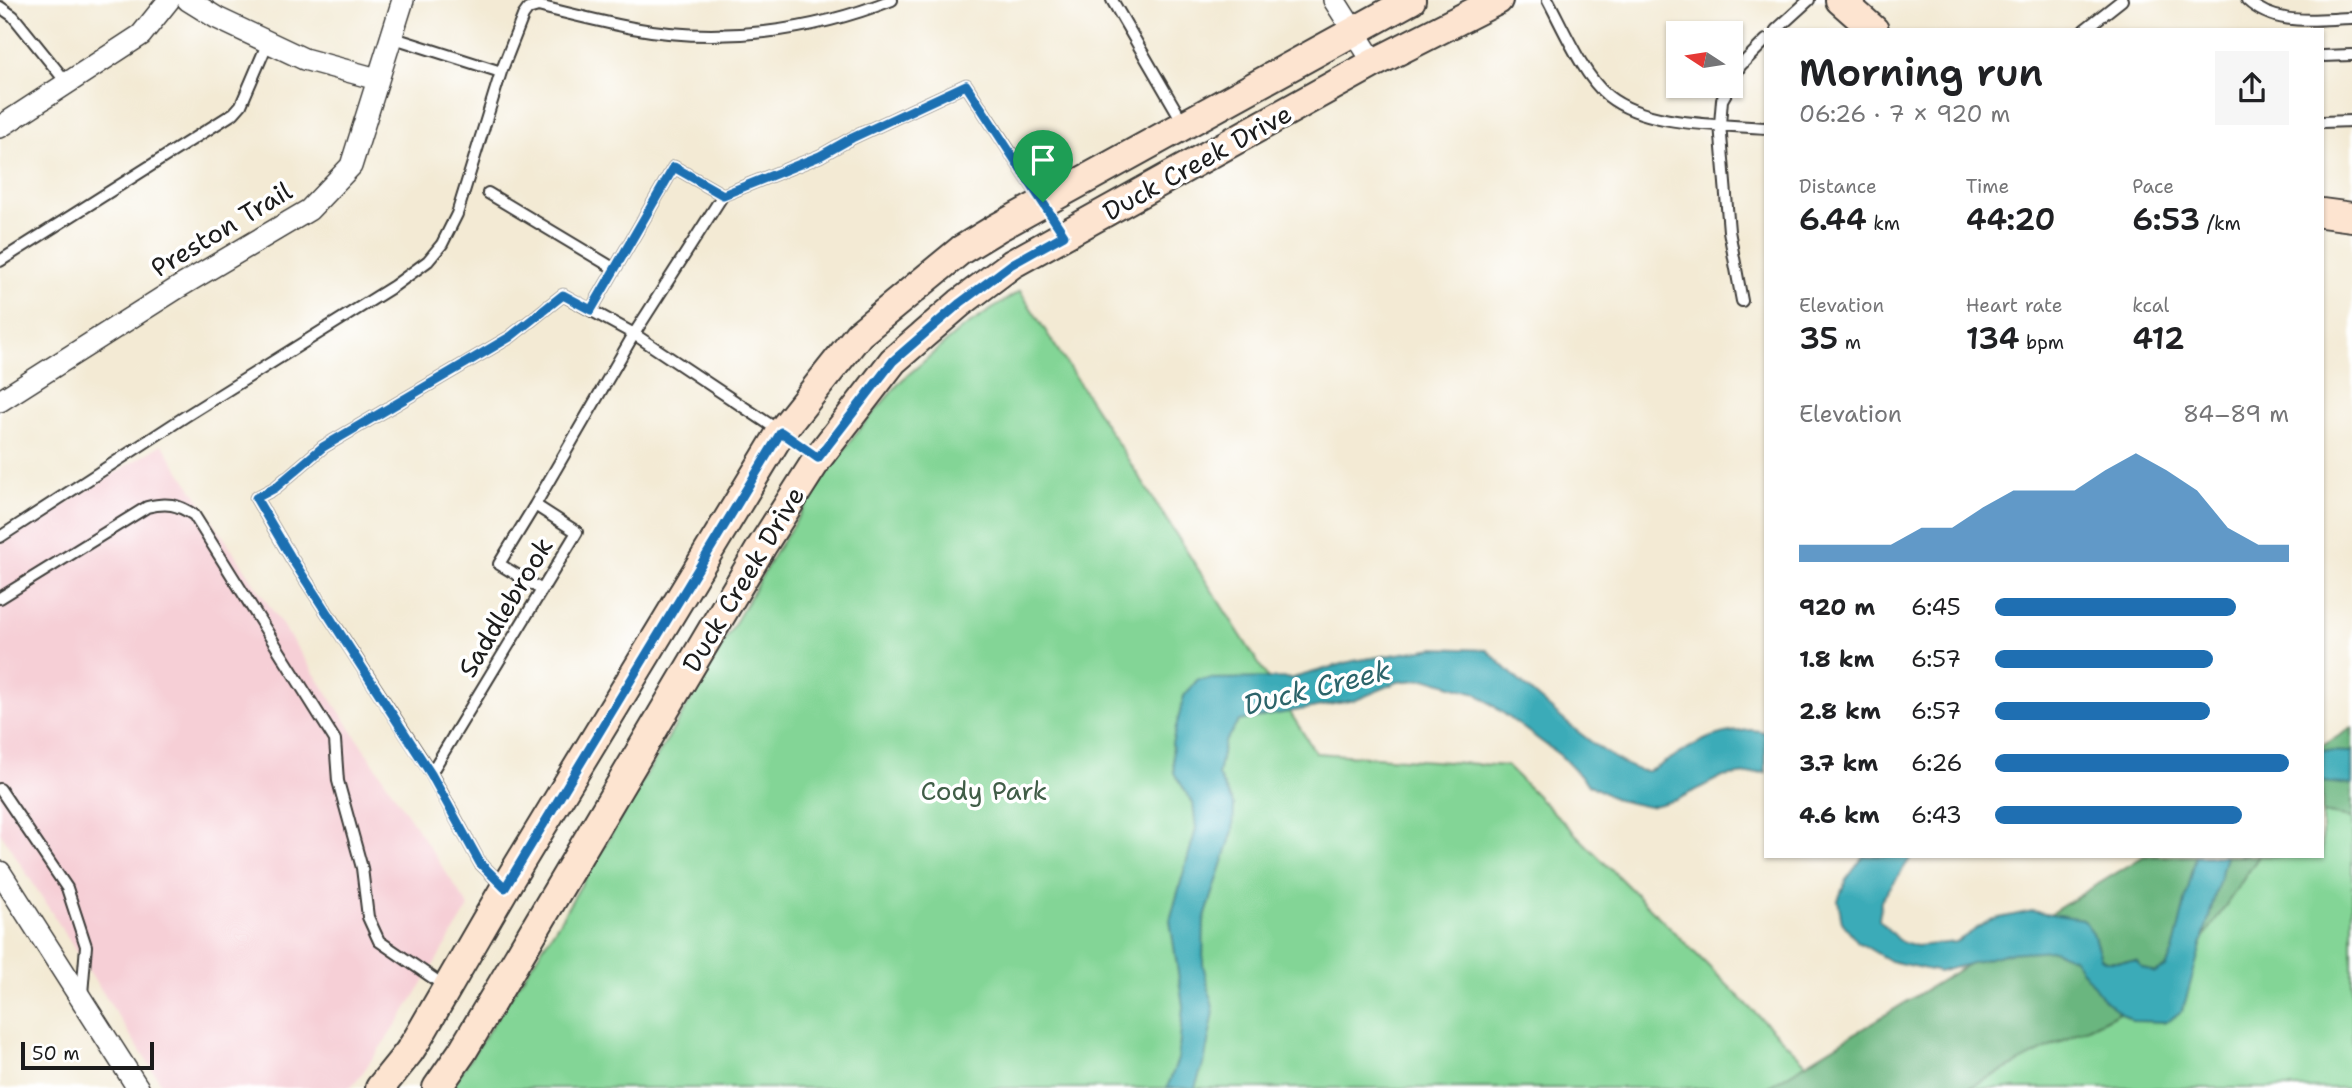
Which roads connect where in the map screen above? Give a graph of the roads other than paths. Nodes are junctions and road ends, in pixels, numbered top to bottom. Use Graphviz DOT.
graph roads {
  1 [pos="169,0"];
  2 [pos="188,0"];
  3 [pos="403,0"];
  4 [pos="892,0"];
  5 [pos="1112,0"];
  6 [pos="1334,0"];
  7 [pos="1411,0"];
  8 [pos="1498,0"];
  9 [pos="1548,0"];
  10 [pos="1809,0"];
  11 [pos="1840,0"];
  12 [pos="2122,0"];
  13 [pos="2247,0"];
  14 [pos="0,7"];
  15 [pos="2352,18"];
  16 [pos="1778,28"];
  17 [pos="1872,28"];
  18 [pos="2087,28"];
  19 [pos="1353,30"];
  20 [pos="391,37"];
  21 [pos="268,42"];
  22 [pos="1764,42"];
  23 [pos="2352,55"];
  24 [pos="2324,56"];
  25 [pos="1374,63"];
  26 [pos="1743,63"];
  27 [pos="501,72"];
  28 [pos="377,79"];
  29 [pos="67,83"];
  30 [pos="1724,98"];
  31 [pos="2352,121"];
  32 [pos="2324,122"];
  33 [pos="1184,124"];
  34 [pos="1720,124"];
  35 [pos="0,127"];
  36 [pos="1764,128"];
  37 [pos="488,193"];
  38 [pos="723,195"];
  39 [pos="1043,202"];
  40 [pos="2324,213"];
  41 [pos="2352,217"];
  42 [pos="1064,235"];
  43 [pos="0,261"];
  44 [pos="615,269"];
  45 [pos="1742,301"];
  46 [pos="591,310"];
  47 [pos="634,334"];
  48 [pos="0,401"];
  49 [pos="781,432"];
  50 [pos="818,458"];
  51 [pos="535,505"];
  52 [pos="0,537"];
  53 [pos="542,590"];
  54 [pos="0,598"];
  55 [pos="431,774"];
  56 [pos="0,789"];
  57 [pos="0,872"];
  58 [pos="505,888"];
  59 [pos="447,988"];
  60 [pos="81,997"];
  61 [pos="138,1088"];
  62 [pos="380,1088"];
  63 [pos="437,1088"];
  1 -- 29 [label="street"];
  2 -- 21 [label="street"];
  3 -- 20 [label="street, Preston Trail"];
  4 -- 27 [label="lane"];
  5 -- 33 [label="lane"];
  6 -- 19 [label="street"];
  7 -- 19 [label="main road, Duck Creek Drive"];
  8 -- 25 [label="main road, Duck Creek Drive"];
  9 -- 34 [label="lane"];
  10 -- 16 [label="lane"];
  11 -- 17 [label="main road"];
  12 -- 18 [label="lane"];
  13 -- 15 [label="lane"];
  14 -- 29 [label="lane"];
  19 -- 25 [label="street"];
  19 -- 33 [label="main road, Duck Creek Drive"];
  20 -- 27 [label="lane"];
  20 -- 28 [label="street, Preston Trail"];
  21 -- 28 [label="street"];
  21 -- 43 [label="lane"];
  22 -- 26 [label="lane"];
  23 -- 24 [label="lane"];
  25 -- 42 [label="main road, Duck Creek Drive"];
  27 -- 52 [label="lane"];
  28 -- 48 [label="street, Preston Trail"];
  29 -- 35 [label="street"];
  30 -- 34 [label="lane"];
  31 -- 32 [label="lane"];
  33 -- 39 [label="main road, Duck Creek Drive"];
  34 -- 36 [label="lane"];
  34 -- 45 [label="lane"];
  37 -- 44 [label="lane"];
  38 -- 39 [label="lane"];
  38 -- 44 [label="lane"];
  38 -- 47 [label="lane, Saddlebrook"];
  39 -- 42 [label="main road"];
  39 -- 49 [label="main road, Duck Creek Drive"];
  40 -- 41 [label="main road"];
  42 -- 50 [label="main road, Duck Creek Drive"];
  44 -- 46 [label="lane"];
  46 -- 47 [label="lane"];
  46 -- 55 [label="lane"];
  47 -- 49 [label="lane"];
  47 -- 51 [label="lane, Saddlebrook"];
  49 -- 50 [label="main road"];
  49 -- 58 [label="main road, Duck Creek Drive"];
  50 -- 63 [label="main road, Duck Creek Drive"];
  51 -- 53 [label="lane, Saddlebrook"];
  51 -- 53 [label="lane"];
  53 -- 55 [label="lane, Saddlebrook"];
  54 -- 59 [label="lane"];
  55 -- 58 [label="lane"];
  56 -- 60 [label="lane"];
  57 -- 60 [label="street"];
  58 -- 59 [label="main road, Duck Creek Drive"];
  59 -- 62 [label="main road, Duck Creek Drive"];
  60 -- 61 [label="street"];
}
